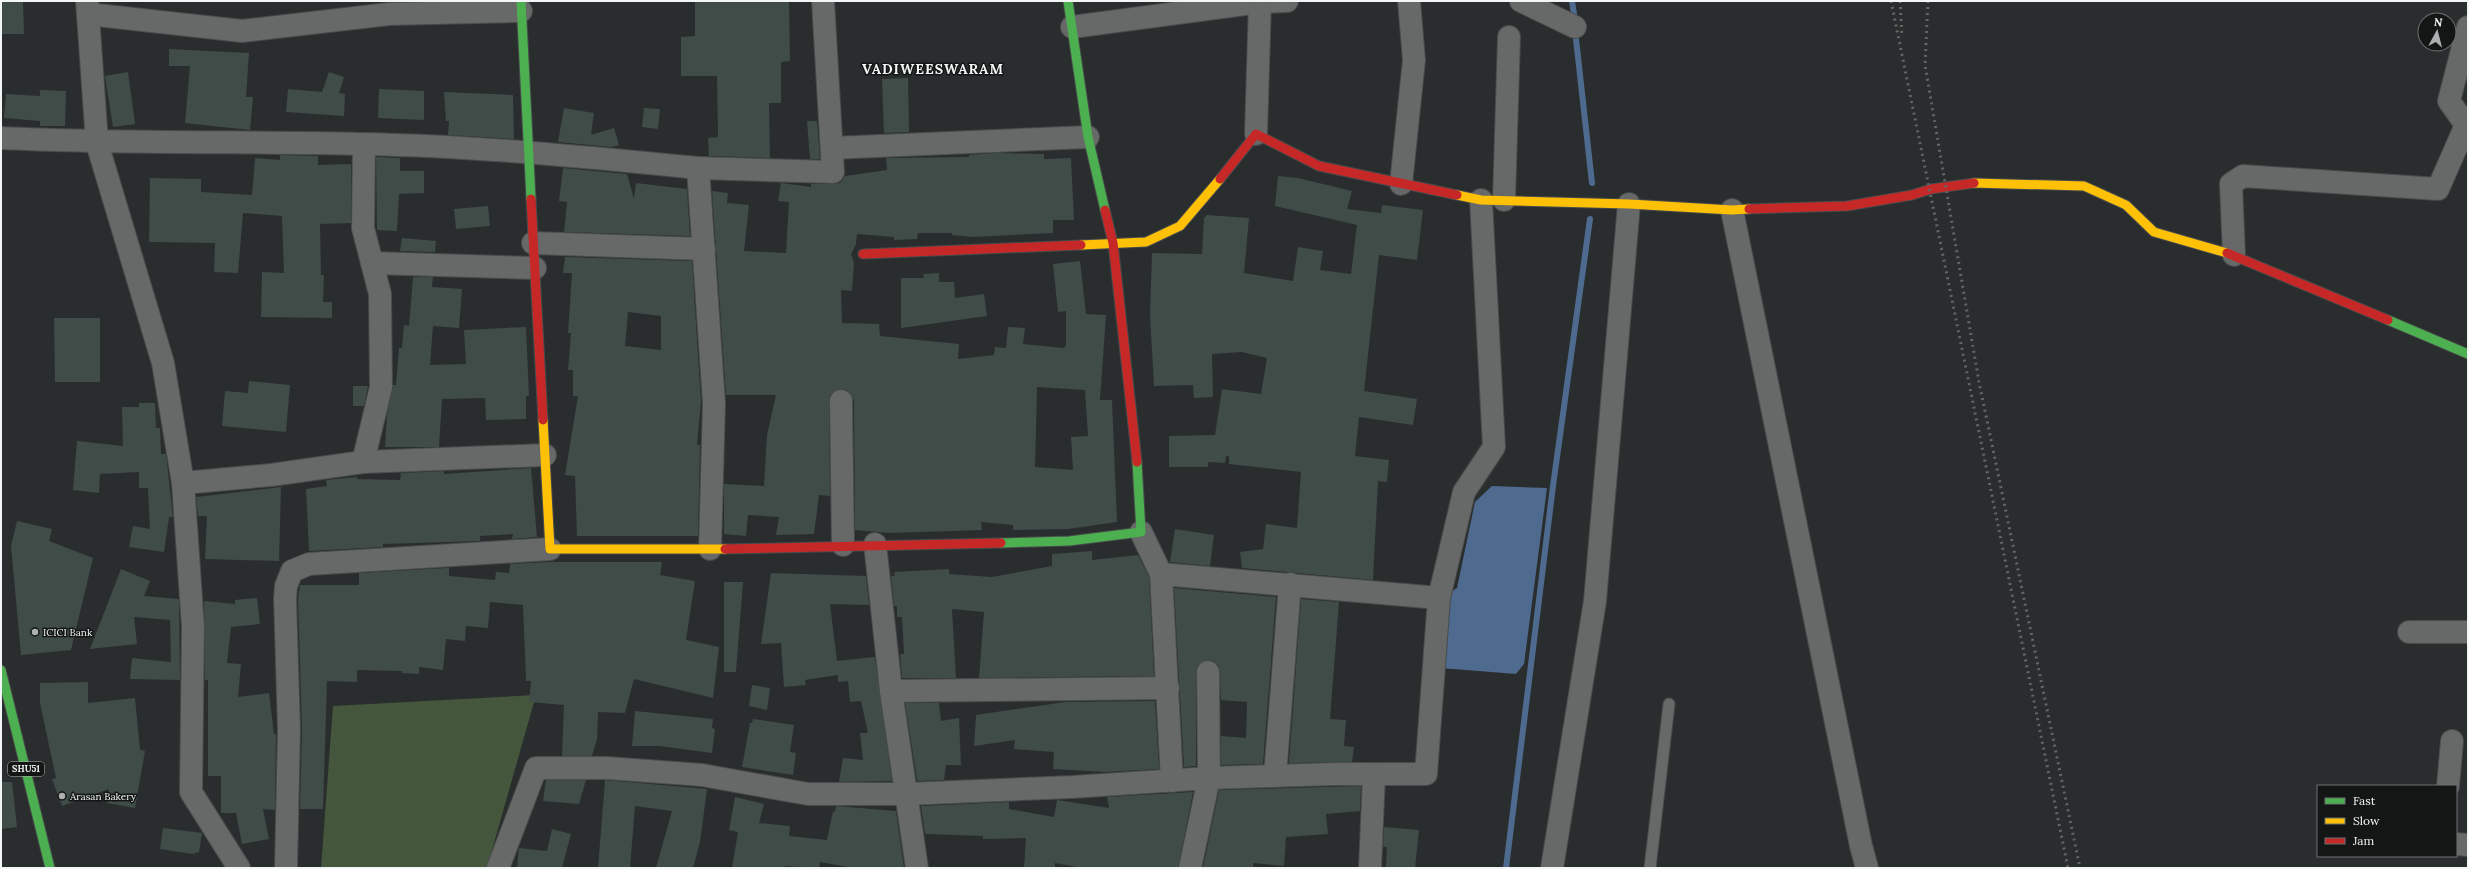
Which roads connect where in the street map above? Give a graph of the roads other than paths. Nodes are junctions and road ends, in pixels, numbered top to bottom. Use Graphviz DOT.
graph roads {
  1 [pos="823,1"];
  2 [pos="1068,1"];
  3 [pos="1288,1"];
  4 [pos="1409,1"];
  5 [pos="1521,1"];
  6 [pos="1260,2"];
  7 [pos="521,6"];
  8 [pos="87,7"];
  9 [pos="1072,27"];
  10 [pos="1575,27"];
  11 [pos="2468,27"];
  12 [pos="1509,37"];
  13 [pos="2467,125"];
  14 [pos="1256,134"];
  15 [pos="1088,137"];
  16 [pos="1,138"];
  17 [pos="97,143"];
  18 [pos="364,144"];
  19 [pos="832,148"];
  20 [pos="528,151"];
  21 [pos="698,168"];
  22 [pos="1401,184"];
  23 [pos="1481,200"];
  24 [pos="1504,200"];
  25 [pos="1629,204"];
  26 [pos="1732,210"];
  27 [pos="533,243"];
  28 [pos="1113,243"];
  29 [pos="704,249"];
  30 [pos="863,254"];
  31 [pos="2234,255"];
  32 [pos="372,263"];
  33 [pos="535,268"];
  34 [pos="2468,354"];
  35 [pos="841,401"];
  36 [pos="545,455"];
  37 [pos="363,462"];
  38 [pos="183,483"];
  39 [pos="1141,532"];
  40 [pos="875,544"];
  41 [pos="843,545"];
  42 [pos="550,549"];
  43 [pos="710,549"];
  44 [pos="1161,574"];
  45 [pos="1290,584"];
  46 [pos="1439,598"];
  47 [pos="2409,632"];
  48 [pos="2468,632"];
  49 [pos="1,670"];
  50 [pos="1208,672"];
  51 [pos="1168,688"];
  52 [pos="891,691"];
  53 [pos="1669,704"];
  54 [pos="8,726"];
  55 [pos="2452,741"];
  56 [pos="1374,775"];
  57 [pos="1275,776"];
  58 [pos="1209,778"];
  59 [pos="1172,781"];
  60 [pos="2448,785"];
  61 [pos="906,794"];
  62 [pos="2457,844"];
  63 [pos="2468,845"];
  64 [pos="50,868"];
  65 [pos="239,868"];
  66 [pos="286,868"];
  67 [pos="498,868"];
  68 [pos="917,868"];
  69 [pos="1190,868"];
  70 [pos="1370,868"];
  71 [pos="1552,868"];
  72 [pos="1650,868"];
  73 [pos="1868,868"];
  1 -- 19 [label="street"];
  2 -- 9 [label="street"];
  3 -- 6 [label="street"];
  4 -- 22 [label="street"];
  5 -- 10 [label="street"];
  6 -- 9 [label="street"];
  6 -- 14 [label="street"];
  7 -- 8 [label="street"];
  7 -- 20 [label="street"];
  8 -- 17 [label="street"];
  9 -- 15 [label="street"];
  11 -- 13 [label="street"];
  12 -- 24 [label="street"];
  13 -- 31 [label="street"];
  14 -- 22 [label="street"];
  14 -- 28 [label="street"];
  15 -- 19 [label="street"];
  15 -- 28 [label="street"];
  16 -- 17 [label="street"];
  17 -- 18 [label="street"];
  17 -- 38 [label="street"];
  18 -- 20 [label="street"];
  18 -- 32 [label="street"];
  19 -- 21 [label="street"];
  20 -- 21 [label="street"];
  20 -- 27 [label="street"];
  21 -- 29 [label="street"];
  22 -- 23 [label="street"];
  23 -- 24 [label="street"];
  23 -- 46 [label="street"];
  24 -- 25 [label="street"];
  25 -- 26 [label="street"];
  25 -- 71 [label="street"];
  26 -- 31 [label="street"];
  26 -- 73 [label="street"];
  27 -- 29 [label="street"];
  27 -- 33 [label="street"];
  28 -- 30 [label="street"];
  28 -- 39 [label="street"];
  29 -- 43 [label="street"];
  31 -- 34 [label="street"];
  32 -- 33 [label="street"];
  32 -- 37 [label="street"];
  33 -- 36 [label="street"];
  35 -- 41 [label="street"];
  36 -- 37 [label="street"];
  36 -- 42 [label="street"];
  37 -- 38 [label="street"];
  38 -- 65 [label="street"];
  39 -- 40 [label="street"];
  39 -- 44 [label="street"];
  40 -- 41 [label="street"];
  40 -- 52 [label="street"];
  41 -- 43 [label="street"];
  42 -- 43 [label="street"];
  42 -- 66 [label="street"];
  44 -- 45 [label="street"];
  44 -- 51 [label="street"];
  45 -- 46 [label="street"];
  45 -- 57 [label="street"];
  46 -- 56 [label="street"];
  47 -- 48 [label="street"];
  49 -- 54 [label="street, SHU51"];
  50 -- 58 [label="street"];
  51 -- 52 [label="street"];
  51 -- 59 [label="street"];
  52 -- 61 [label="street"];
  53 -- 72 [label="lane"];
  54 -- 64 [label="street, SHU51"];
  55 -- 60 [label="street"];
  56 -- 57 [label="street"];
  56 -- 70 [label="street"];
  57 -- 58 [label="street"];
  58 -- 59 [label="street"];
  58 -- 69 [label="street"];
  59 -- 61 [label="street"];
  61 -- 67 [label="street"];
  61 -- 68 [label="street"];
  62 -- 63 [label="street"];
}
